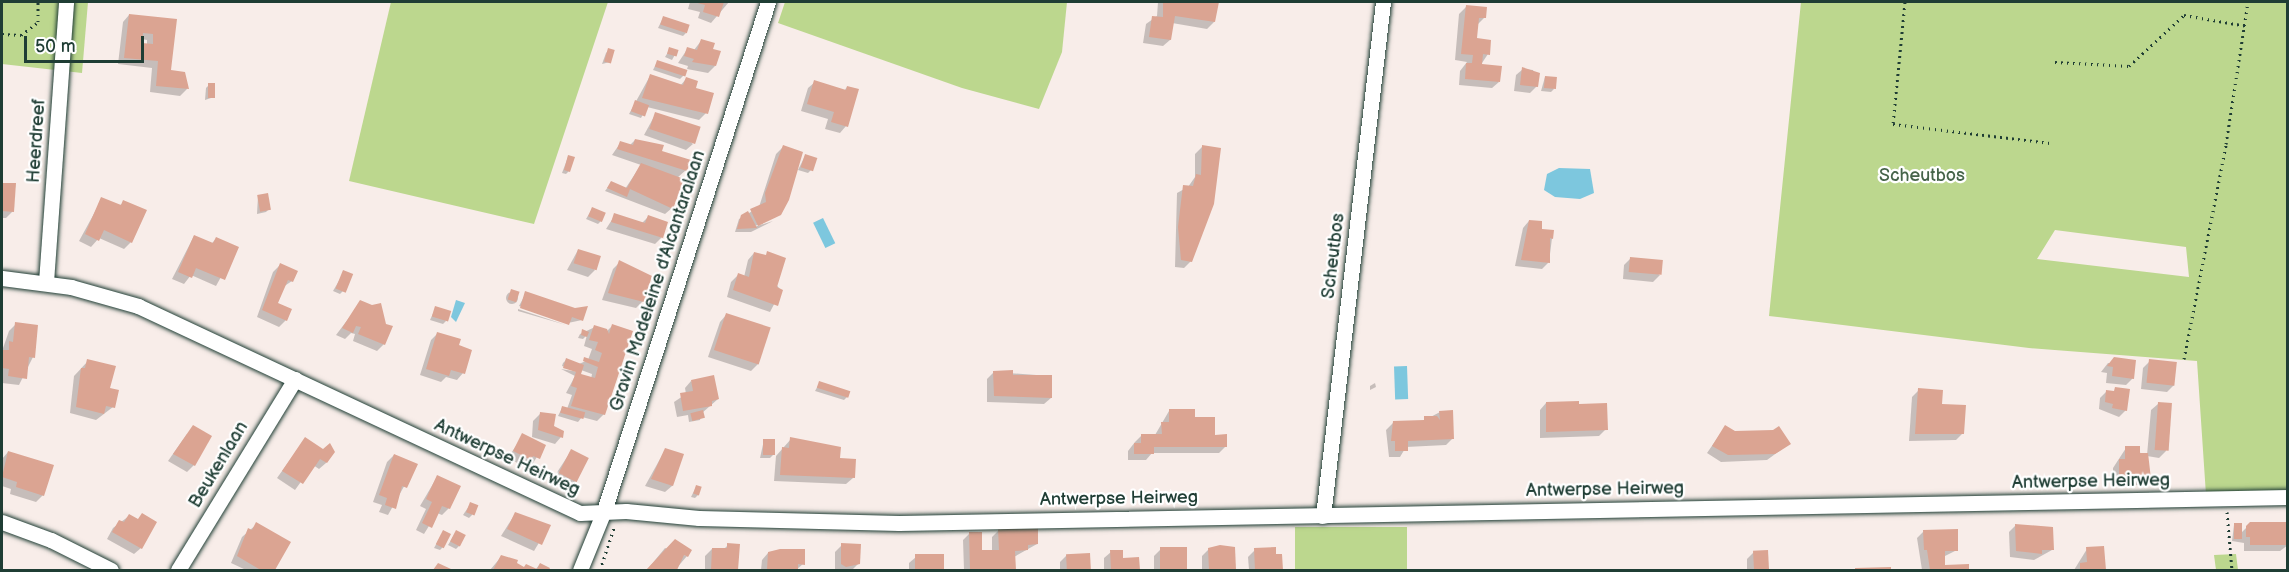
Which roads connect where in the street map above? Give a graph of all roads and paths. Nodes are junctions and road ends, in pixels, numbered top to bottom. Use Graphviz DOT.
graph roads {
  1 [pos="38,2"];
  2 [pos="66,2"];
  3 [pos="768,2"];
  4 [pos="1383,2"];
  5 [pos="1905,2"];
  6 [pos="2248,2"];
  7 [pos="2247,26"];
  8 [pos="2,34"];
  9 [pos="2055,62"];
  10 [pos="2050,143"];
  11 [pos="2,278"];
  12 [pos="46,282"];
  13 [pos="2184,359"];
  14 [pos="295,379"];
  15 [pos="2288,497"];
  16 [pos="2225,499"];
  17 [pos="604,511"];
  18 [pos="1323,516"];
  19 [pos="2,522"];
  20 [pos="111,570"];
  21 [pos="178,570"];
  22 [pos="580,570"];
  23 [pos="2232,570"];
  1 -- 8 [label="path"];
  2 -- 12 [label="street, Heerdreef"];
  3 -- 17 [label="street, Gravin Madeleine d'Alcantaralaan"];
  4 -- 18 [label="street, Scheutbos"];
  5 -- 10 [label="path"];
  6 -- 7 [label="path"];
  7 -- 9 [label="path"];
  7 -- 13 [label="path"];
  11 -- 12 [label="street, Antwerpse Heirweg"];
  12 -- 14 [label="street, Antwerpse Heirweg"];
  14 -- 17 [label="street, Antwerpse Heirweg"];
  14 -- 21 [label="street, Beukenlaan"];
  15 -- 16 [label="street, Antwerpse Heirweg"];
  16 -- 18 [label="street, Antwerpse Heirweg"];
  16 -- 23 [label="path"];
  17 -- 18 [label="street, Antwerpse Heirweg"];
  17 -- 22 [label="street, Gravin Madeleine d'Alcantaralaan"];
  19 -- 20 [label="street"];
}
